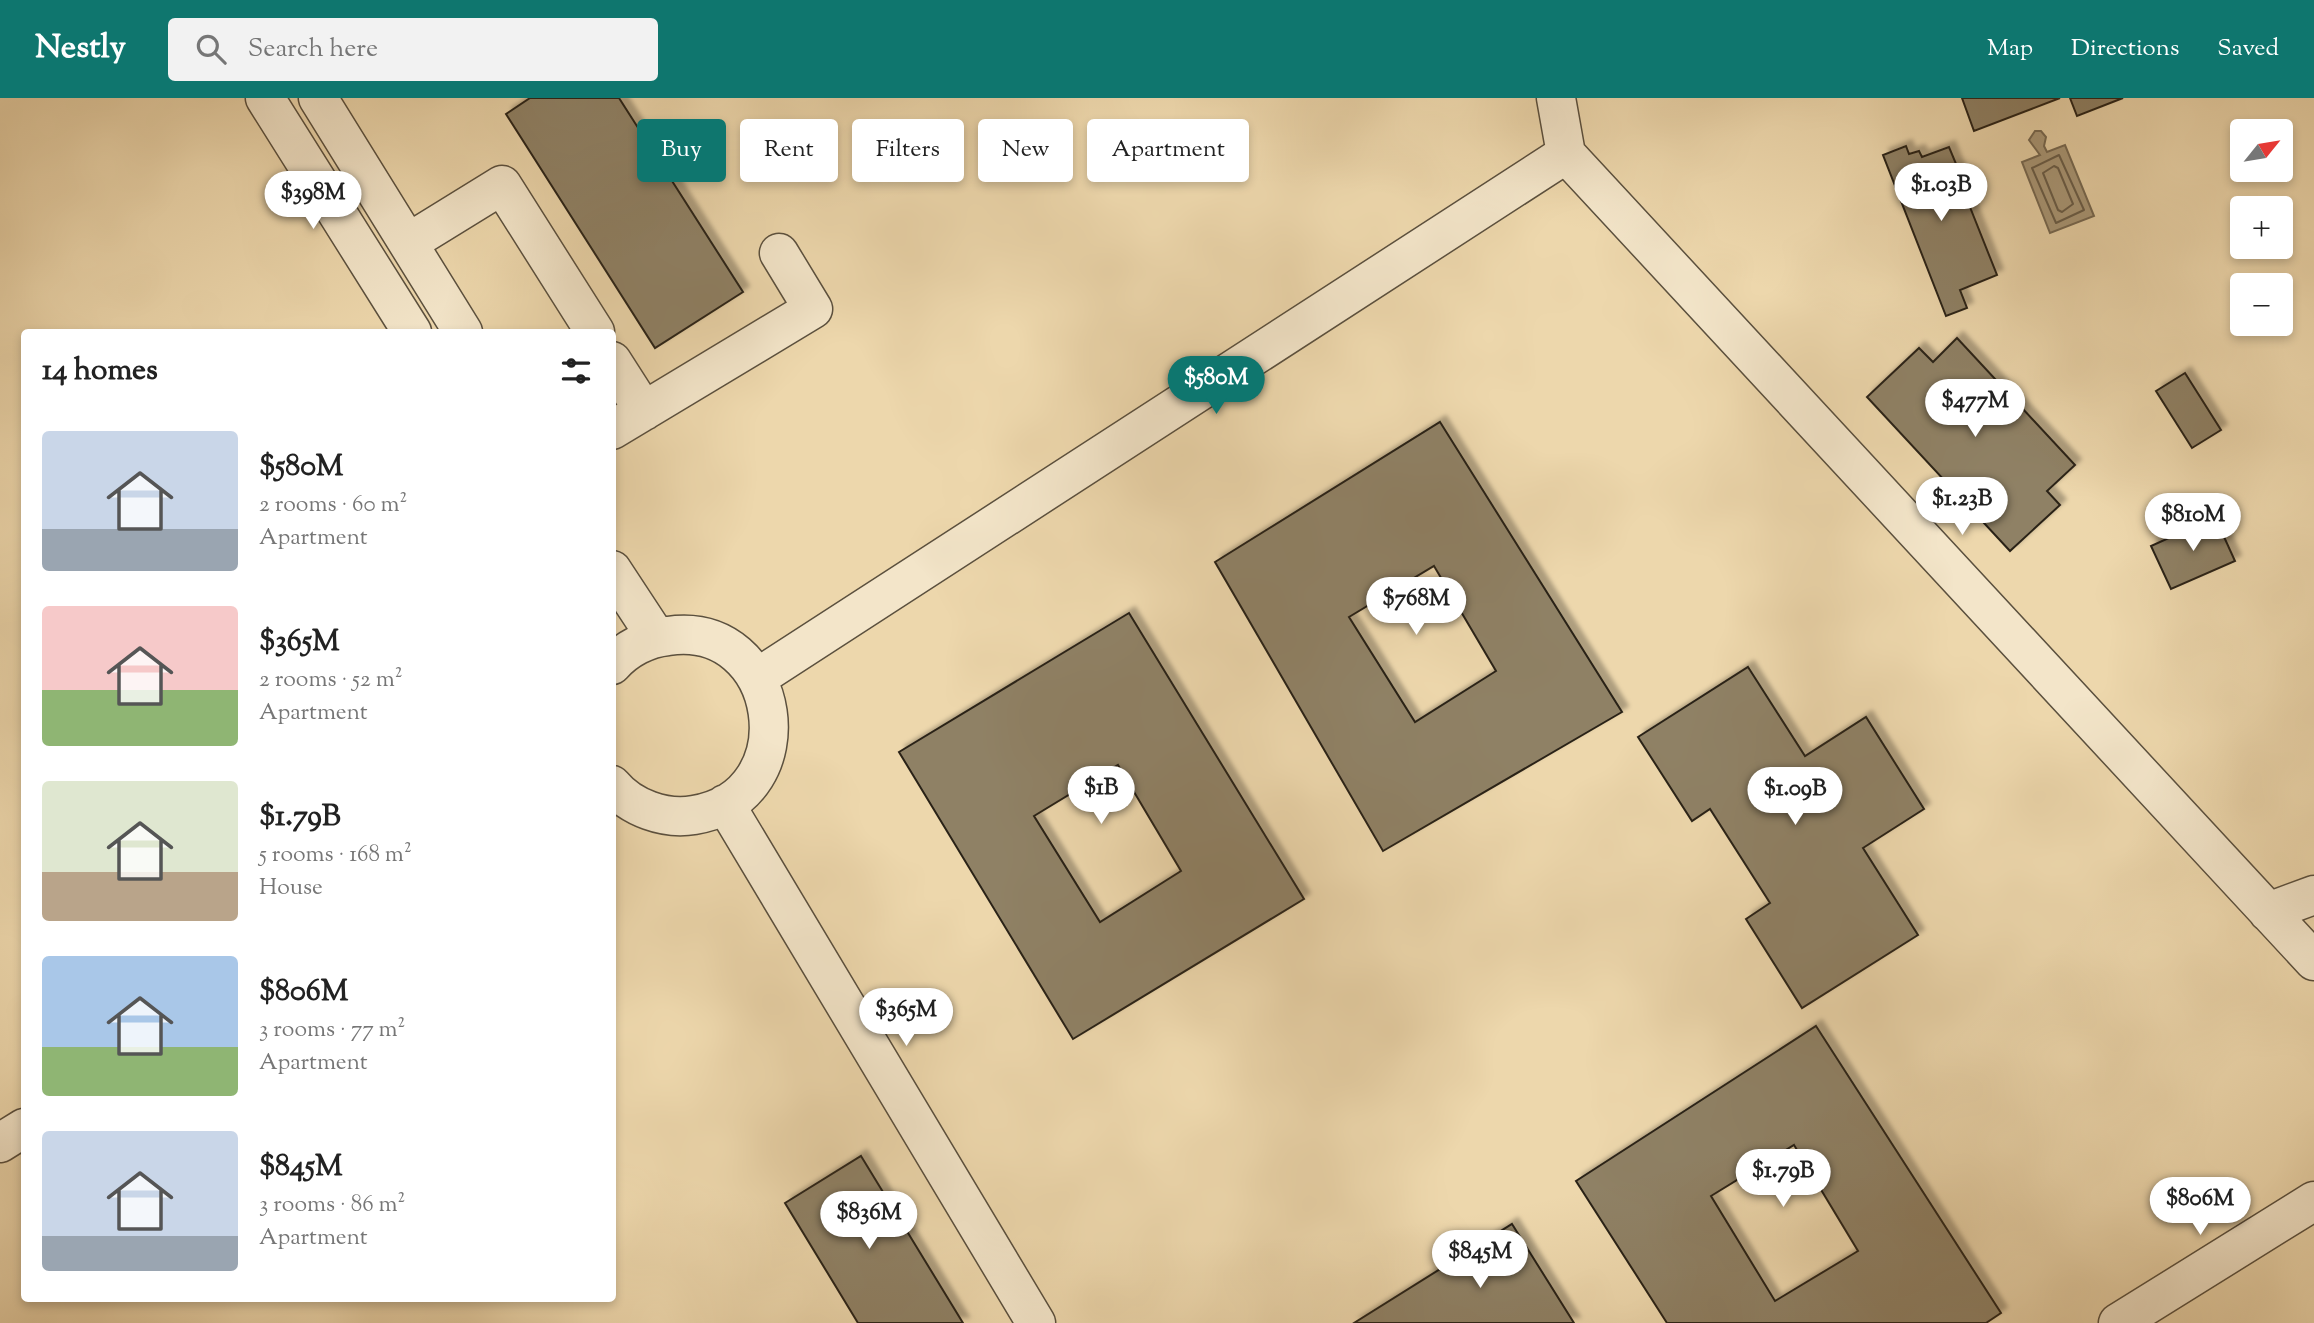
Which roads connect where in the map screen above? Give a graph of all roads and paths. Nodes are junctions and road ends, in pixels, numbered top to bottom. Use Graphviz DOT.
graph roads {
  1 [pos="265,98"];
  2 [pos="318,98"];
  3 [pos="1556,98"];
  4 [pos="1566,154"];
  5 [pos="408,243"];
  6 [pos="779,253"];
  7 [pos="410,329"];
  8 [pos="461,329"];
  9 [pos="592,329"];
  10 [pos="616,376"];
  11 [pos="628,420"];
  12 [pos="616,576"];
  13 [pos="656,637"];
  14 [pos="616,659"];
  15 [pos="757,678"];
  16 [pos="616,788"];
  17 [pos="725,804"];
  18 [pos="2314,895"];
  19 [pos="2268,912"];
  20 [pos="2314,961"];
  21 [pos="21,1130"];
  22 [pos="0,1143"];
  23 [pos="2314,1201"];
  24 [pos="1036,1323"];
  25 [pos="2118,1323"];
  1 -- 7 [label="street"];
  2 -- 5 [label="street"];
  3 -- 4 [label="street"];
  4 -- 15 [label="street"];
  4 -- 19 [label="street"];
  5 -- 8 [label="street"];
  5 -- 9 [label="street"];
  6 -- 11 [label="street"];
  10 -- 11 [label="street"];
  12 -- 13 [label="street"];
  13 -- 14 [label="street"];
  13 -- 15 [label="street"];
  15 -- 17 [label="street"];
  16 -- 17 [label="street"];
  17 -- 24 [label="street"];
  18 -- 19 [label="street"];
  19 -- 20 [label="street"];
  21 -- 22 [label="street"];
  23 -- 25 [label="street"];
}
